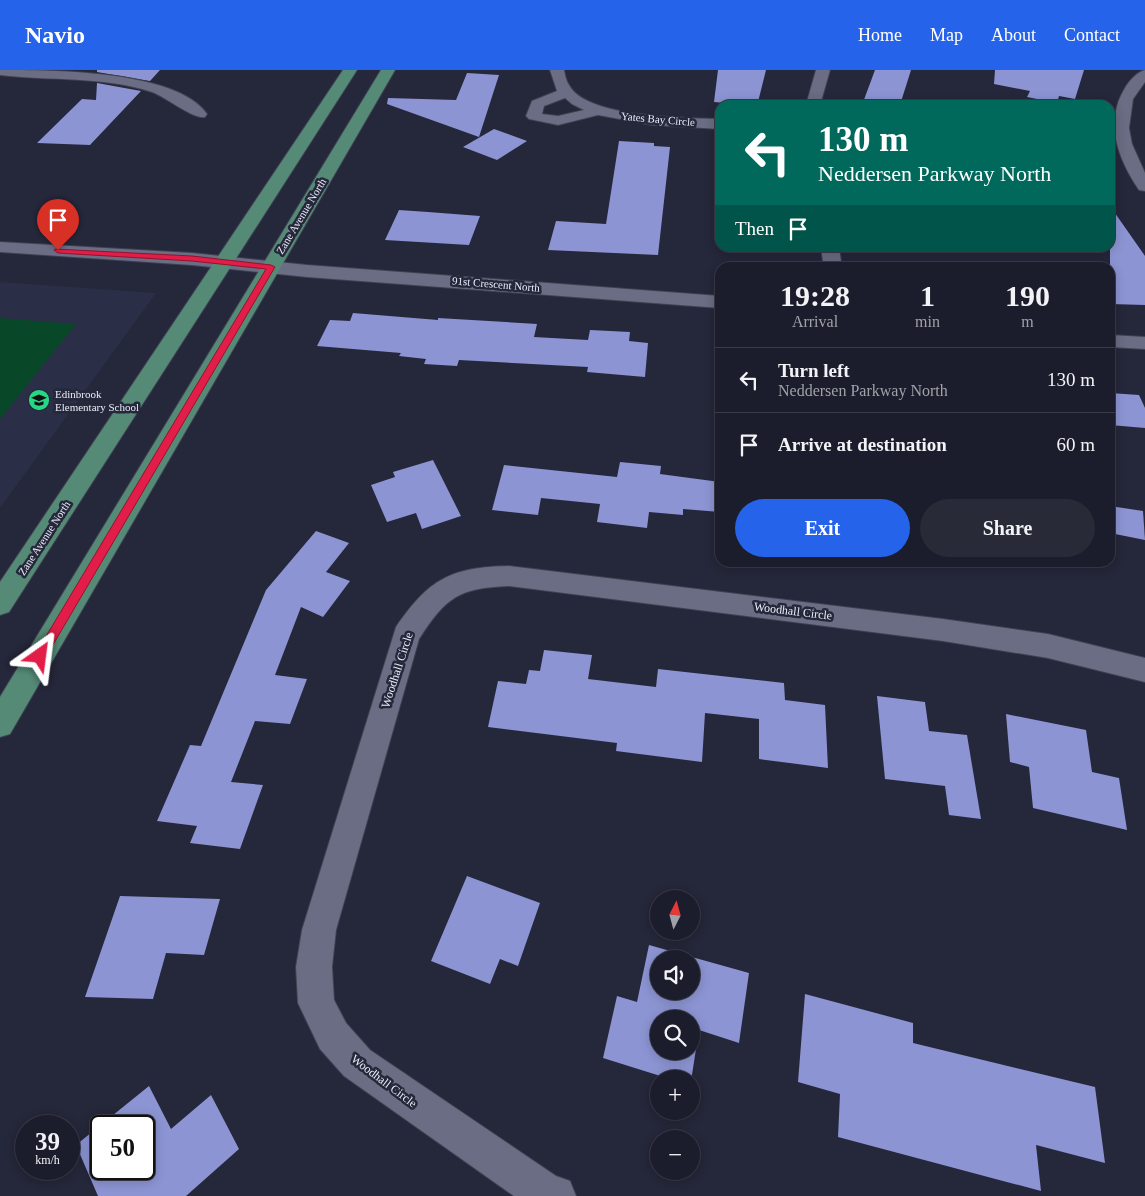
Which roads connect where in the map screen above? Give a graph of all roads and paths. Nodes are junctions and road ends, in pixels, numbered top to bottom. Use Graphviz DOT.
graph roads {
  1 [pos="350,70"];
  2 [pos="388,70"];
  3 [pos="557,70"];
  4 [pos="823,70"];
  5 [pos="0,71"];
  6 [pos="1145,74"];
  7 [pos="566,92"];
  8 [pos="814,100"];
  9 [pos="597,110"];
  10 [pos="200,114"];
  11 [pos="715,124"];
  12 [pos="1145,186"];
  13 [pos="0,247"];
  14 [pos="226,262"];
  15 [pos="271,267"];
  16 [pos="715,302"];
  17 [pos="1115,342"];
  18 [pos="1145,343"];
  19 [pos="0,604"];
  20 [pos="1145,670"];
  21 [pos="0,724"];
  22 [pos="555,1196"];
  1 -- 14 [label="main road, Zane Avenue North"];
  2 -- 15 [label="main road, Zane Avenue North"];
  3 -- 7 [label="street"];
  4 -- 8 [label="street"];
  5 -- 10 [label="street"];
  6 -- 12 [label="street"];
  7 -- 9 [label="street, Yates Bay Circle"];
  7 -- 9 [label="street"];
  9 -- 11 [label="street, Yates Bay Circle"];
  13 -- 14 [label="street, 91st Crescent North"];
  14 -- 15 [label="street, 91st Crescent North"];
  14 -- 19 [label="main road, Zane Avenue North"];
  15 -- 16 [label="street, 91st Crescent North"];
  15 -- 21 [label="main road, Zane Avenue North"];
  17 -- 18 [label="street"];
  20 -- 22 [label="street, Woodhall Circle"];
}
